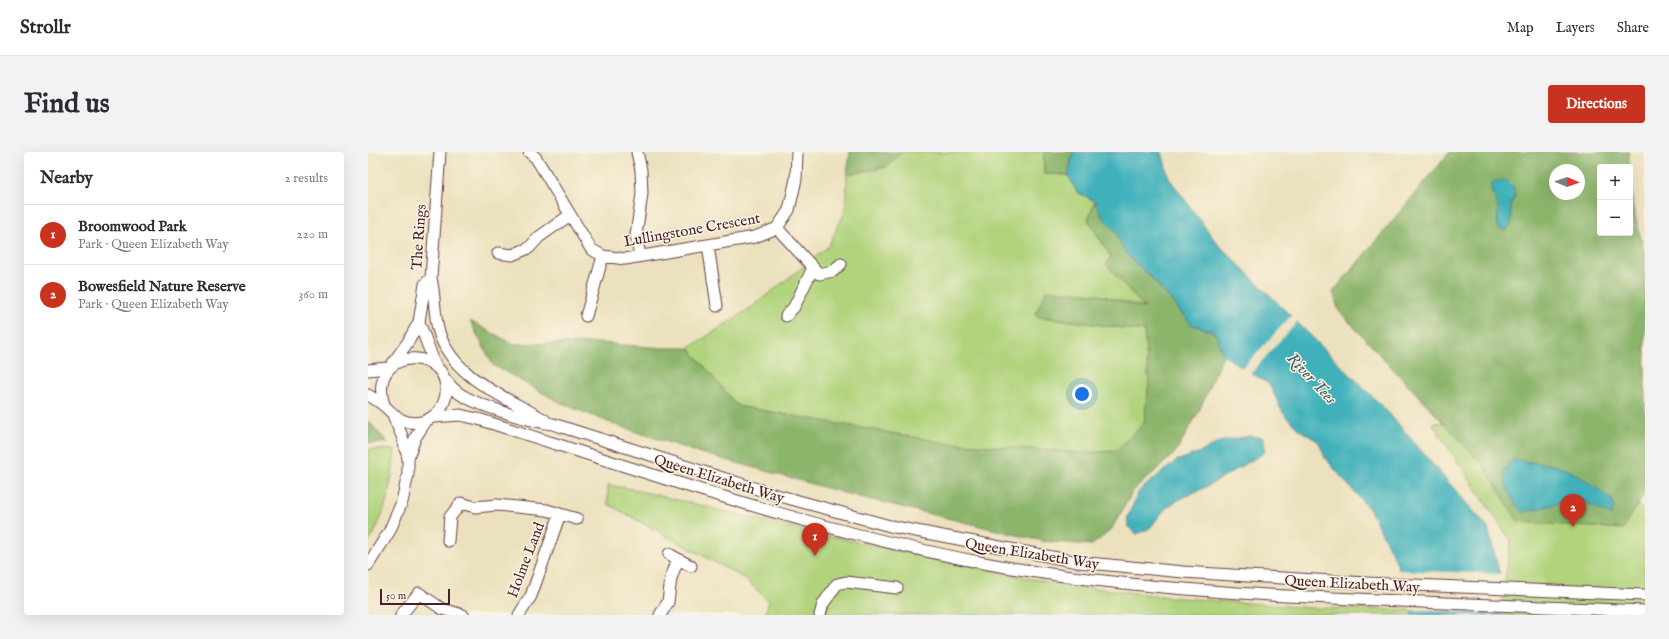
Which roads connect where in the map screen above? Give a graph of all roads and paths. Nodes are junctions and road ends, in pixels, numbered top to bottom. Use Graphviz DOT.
graph roads {
  1 [pos="440,152"];
  2 [pos="529,152"];
  3 [pos="636,152"];
  4 [pos="797,152"];
  5 [pos="570,215"];
  6 [pos="777,228"];
  7 [pos="708,245"];
  8 [pos="498,253"];
  9 [pos="603,256"];
  10 [pos="640,256"];
  11 [pos="841,264"];
  12 [pos="813,268"];
  13 [pos="431,278"];
  14 [pos="717,306"];
  15 [pos="586,316"];
  16 [pos="786,316"];
  17 [pos="418,322"];
  18 [pos="390,366"];
  19 [pos="436,367"];
  20 [pos="368,370"];
  21 [pos="445,379"];
  22 [pos="368,395"];
  23 [pos="384,405"];
  24 [pos="393,415"];
  25 [pos="430,419"];
  26 [pos="553,424"];
  27 [pos="408,458"];
  28 [pos="560,514"];
  29 [pos="577,519"];
  30 [pos="448,541"];
  31 [pos="368,565"];
  32 [pos="691,566"];
  33 [pos="897,588"];
  34 [pos="1645,594"];
  35 [pos="1645,611"];
  36 [pos="401,615"];
  37 [pos="463,615"];
  38 [pos="519,615"];
  39 [pos="660,615"];
  40 [pos="820,615"];
  1 -- 13 [label="street, The Rings"];
  2 -- 5 [label="street"];
  3 -- 10 [label="street"];
  4 -- 6 [label="street, Lullingstone Crescent"];
  5 -- 8 [label="street"];
  5 -- 9 [label="street"];
  6 -- 7 [label="street, Lullingstone Crescent"];
  6 -- 12 [label="street"];
  7 -- 10 [label="street, Lullingstone Crescent"];
  7 -- 14 [label="street"];
  9 -- 10 [label="street, Lullingstone Crescent"];
  9 -- 15 [label="street"];
  11 -- 12 [label="street"];
  12 -- 16 [label="street"];
  13 -- 17 [label="street, The Rings"];
  13 -- 26 [label="street"];
  17 -- 18 [label="street, The Rings"];
  17 -- 19 [label="street"];
  18 -- 19 [label="street"];
  18 -- 20 [label="street"];
  18 -- 23 [label="street"];
  19 -- 21 [label="street"];
  21 -- 25 [label="street"];
  21 -- 26 [label="street, Queen Elizabeth Way"];
  22 -- 23 [label="street"];
  23 -- 24 [label="street"];
  24 -- 25 [label="street"];
  24 -- 27 [label="street"];
  25 -- 27 [label="street"];
  25 -- 35 [label="street, Queen Elizabeth Way"];
  26 -- 34 [label="street, Queen Elizabeth Way"];
  27 -- 31 [label="street"];
  28 -- 29 [label="street, Holme Land"];
  28 -- 30 [label="street, Holme Land"];
  28 -- 38 [label="street, Holme Land"];
  32 -- 39 [label="street"];
  33 -- 40 [label="street"];
  36 -- 37 [label="street"];
}
